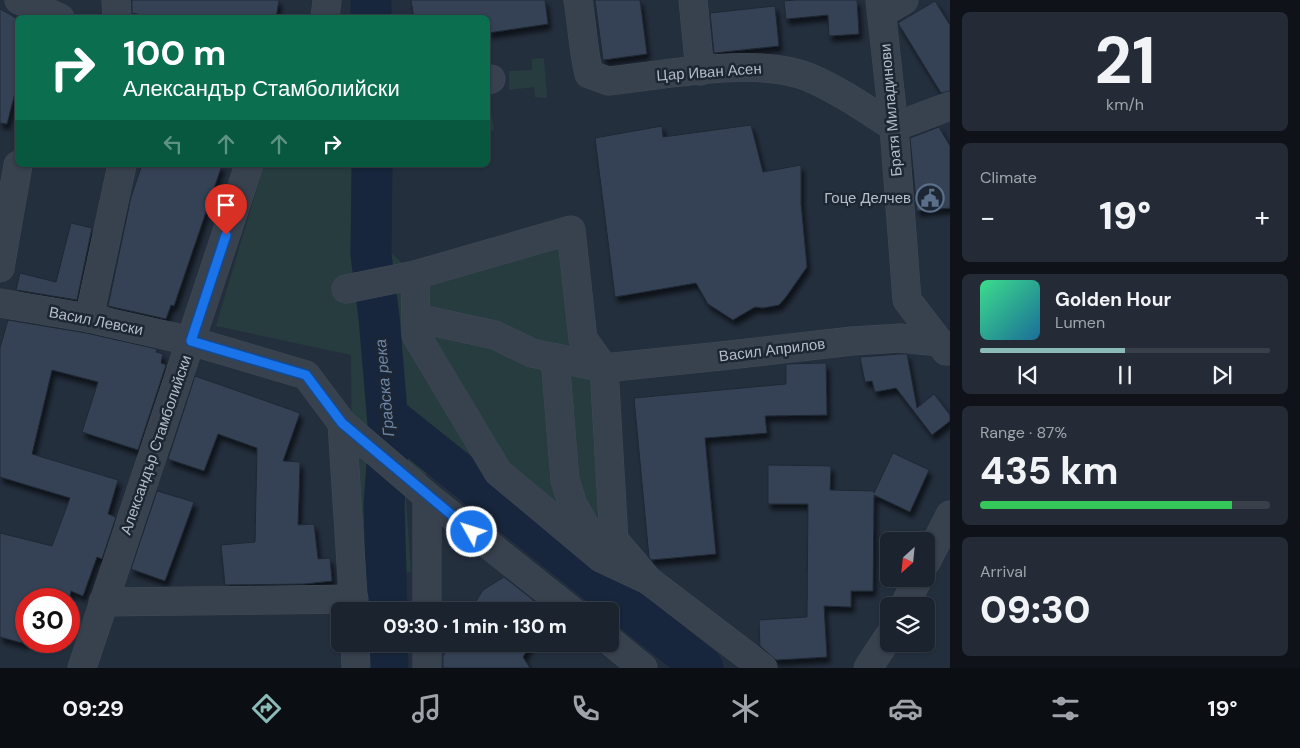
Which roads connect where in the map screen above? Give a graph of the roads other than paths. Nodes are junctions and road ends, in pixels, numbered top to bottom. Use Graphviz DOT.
graph roads {
  1 [pos="19,0"];
  2 [pos="116,0"];
  3 [pos="327,0"];
  4 [pos="578,0"];
  5 [pos="693,0"];
  6 [pos="889,4"];
  7 [pos="48,15"];
  8 [pos="117,15"];
  9 [pos="325,15"];
  10 [pos="700,70"];
  11 [pos="950,106"];
  12 [pos="894,127"];
  13 [pos="18,167"];
  14 [pos="122,167"];
  15 [pos="248,167"];
  16 [pos="0,268"];
  17 [pos="415,275"];
  18 [pos="346,289"];
  19 [pos="0,303"];
  20 [pos="89,318"];
  21 [pos="416,318"];
  22 [pos="191,341"];
  23 [pos="945,349"];
  24 [pos="555,358"];
  25 [pos="604,368"];
  26 [pos="342,423"];
  27 [pos="427,496"];
  28 [pos="950,515"];
  29 [pos="935,544"];
  30 [pos="648,580"];
  31 [pos="103,602"];
  32 [pos="354,602"];
  33 [pos="427,602"];
  34 [pos="561,602"];
  35 [pos="331,605"];
  36 [pos="619,649"];
  37 [pos="880,650"];
  38 [pos="355,652"];
  39 [pos="427,652"];
  40 [pos="82,668"];
  41 [pos="356,668"];
  42 [pos="427,668"];
  43 [pos="643,668"];
  44 [pos="763,668"];
  45 [pos="868,668"];
  1 -- 7 [label="street"];
  2 -- 8 [label="street"];
  3 -- 9 [label="street"];
  4 -- 10 [label="street, Цар Иван Асен"];
  5 -- 10 [label="street"];
  6 -- 12 [label="street, Братя Миладинови"];
  10 -- 12 [label="street, Цар Иван Асен"];
  11 -- 12 [label="street"];
  12 -- 23 [label="street, Братя Миладинови"];
  13 -- 16 [label="street"];
  14 -- 20 [label="street"];
  15 -- 22 [label="street, Александър Стамболийски"];
  17 -- 18 [label="street"];
  17 -- 21 [label="street"];
  17 -- 25 [label="street"];
  19 -- 20 [label="street, Васил Левски"];
  20 -- 22 [label="street, Васил Левски"];
  21 -- 24 [label="street, Васил Априлов"];
  21 -- 30 [label="street"];
  22 -- 26 [label="street, Васил Левски"];
  22 -- 31 [label="street, Александър Стамболийски"];
  23 -- 25 [label="street, Васил Априлов"];
  24 -- 25 [label="street, Васил Априлов"];
  24 -- 30 [label="street"];
  25 -- 30 [label="street"];
  26 -- 27 [label="street, Васил Левски"];
  26 -- 32 [label="street"];
  27 -- 33 [label="street"];
  27 -- 34 [label="street, Васил Левски"];
  28 -- 29 [label="street"];
  30 -- 44 [label="street"];
  31 -- 35 [label="street"];
  31 -- 40 [label="street, Александър Стамболийски"];
  36 -- 43 [label="street"];
  37 -- 45 [label="street"];
  38 -- 41 [label="street"];
  39 -- 42 [label="street"];
}
